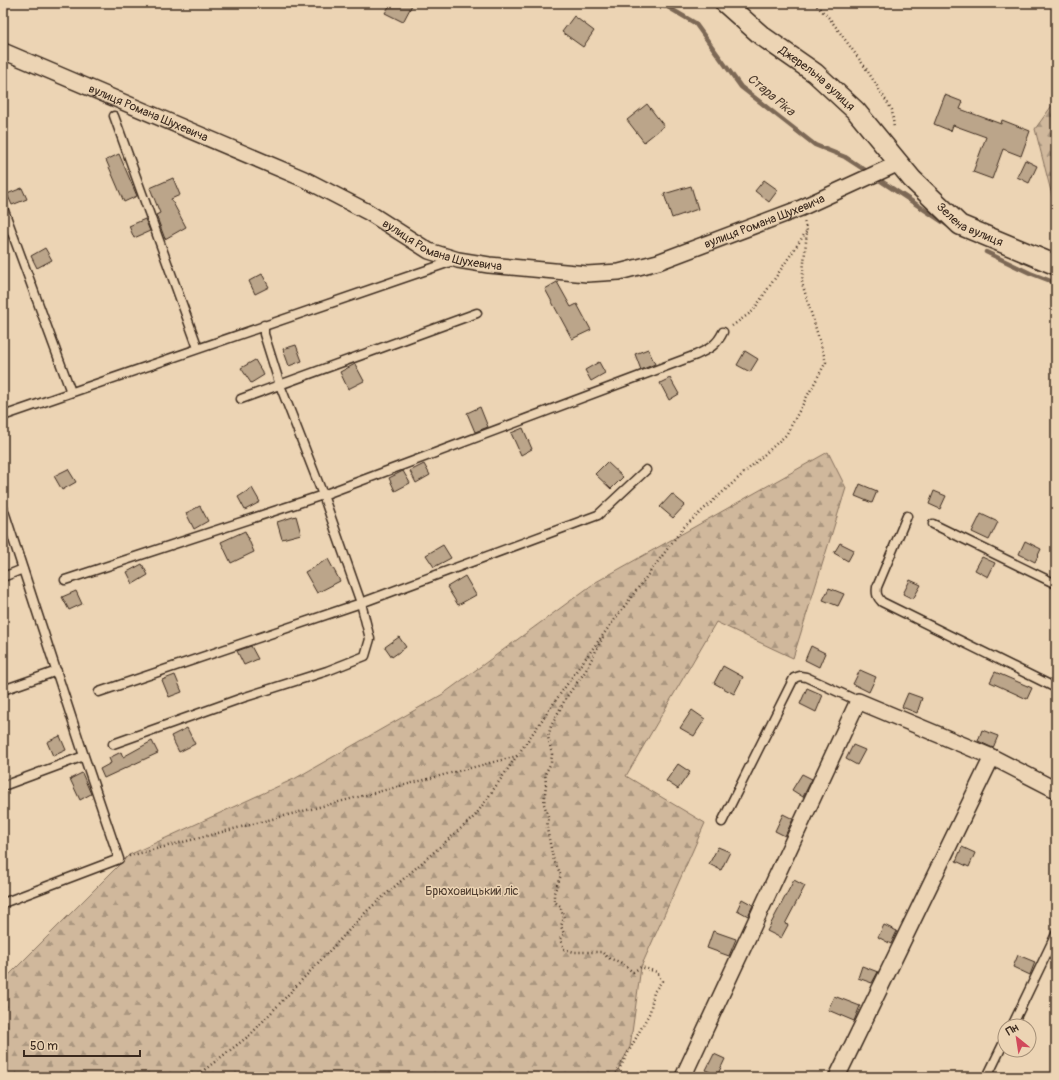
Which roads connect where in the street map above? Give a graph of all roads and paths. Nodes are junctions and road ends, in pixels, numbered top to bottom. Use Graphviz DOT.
graph roads {
  1 [pos="725,3"];
  2 [pos="814,3"];
  3 [pos="3,51"];
  4 [pos="114,116"];
  5 [pos="895,133"];
  6 [pos="893,166"];
  7 [pos="3,208"];
  8 [pos="801,208"];
  9 [pos="807,231"];
  10 [pos="458,260"];
  11 [pos="1056,265"];
  12 [pos="477,313"];
  13 [pos="264,325"];
  14 [pos="724,332"];
  15 [pos="198,348"];
  16 [pos="280,385"];
  17 [pos="71,392"];
  18 [pos="241,399"];
  19 [pos="3,416"];
  20 [pos="646,470"];
  21 [pos="323,495"];
  22 [pos="3,508"];
  23 [pos="907,516"];
  24 [pos="933,524"];
  25 [pos="23,569"];
  26 [pos="3,577"];
  27 [pos="65,580"];
  28 [pos="1056,584"];
  29 [pos="361,603"];
  30 [pos="606,630"];
  31 [pos="57,671"];
  32 [pos="1056,688"];
  33 [pos="3,690"];
  34 [pos="99,692"];
  35 [pos="858,701"];
  36 [pos="113,744"];
  37 [pos="84,756"];
  38 [pos="517,756"];
  39 [pos="992,758"];
  40 [pos="3,786"];
  41 [pos="1056,790"];
  42 [pos="722,822"];
  43 [pos="119,859"];
  44 [pos="3,903"];
  45 [pos="1056,934"];
  46 [pos="1016,1018"];
  47 [pos="997,1056"];
  48 [pos="988,1075"];
  49 [pos="195,1077"];
  50 [pos="615,1077"];
  51 [pos="683,1077"];
  52 [pos="837,1077"];
  1 -- 6 [label="street, Джерельна вулиця"];
  2 -- 5 [label="path"];
  3 -- 10 [label="street, вулиця Романа Шухевича"];
  4 -- 15 [label="lane"];
  6 -- 8 [label="street, вулиця Романа Шухевича"];
  6 -- 11 [label="street, Зелена вулиця"];
  7 -- 17 [label="lane"];
  8 -- 9 [label="path"];
  8 -- 10 [label="street, вулиця Романа Шухевича"];
  9 -- 14 [label="path"];
  9 -- 30 [label="path"];
  10 -- 13 [label="lane"];
  12 -- 16 [label="lane"];
  13 -- 15 [label="lane"];
  13 -- 16 [label="lane"];
  14 -- 21 [label="lane"];
  15 -- 17 [label="lane"];
  16 -- 18 [label="lane"];
  16 -- 21 [label="lane"];
  17 -- 19 [label="lane"];
  20 -- 29 [label="lane"];
  21 -- 27 [label="lane"];
  21 -- 29 [label="lane"];
  22 -- 25 [label="lane"];
  23 -- 32 [label="lane"];
  24 -- 28 [label="lane"];
  25 -- 26 [label="lane"];
  25 -- 31 [label="lane"];
  29 -- 34 [label="lane"];
  29 -- 36 [label="lane"];
  30 -- 38 [label="path"];
  30 -- 50 [label="path"];
  31 -- 33 [label="lane"];
  31 -- 37 [label="lane"];
  35 -- 39 [label="street"];
  35 -- 42 [label="lane"];
  35 -- 51 [label="street"];
  37 -- 40 [label="lane"];
  37 -- 43 [label="lane"];
  38 -- 43 [label="path"];
  38 -- 49 [label="path"];
  39 -- 41 [label="street"];
  39 -- 52 [label="street"];
  43 -- 44 [label="lane"];
  45 -- 46 [label="lane"];
  47 -- 48 [label="lane"];
}
